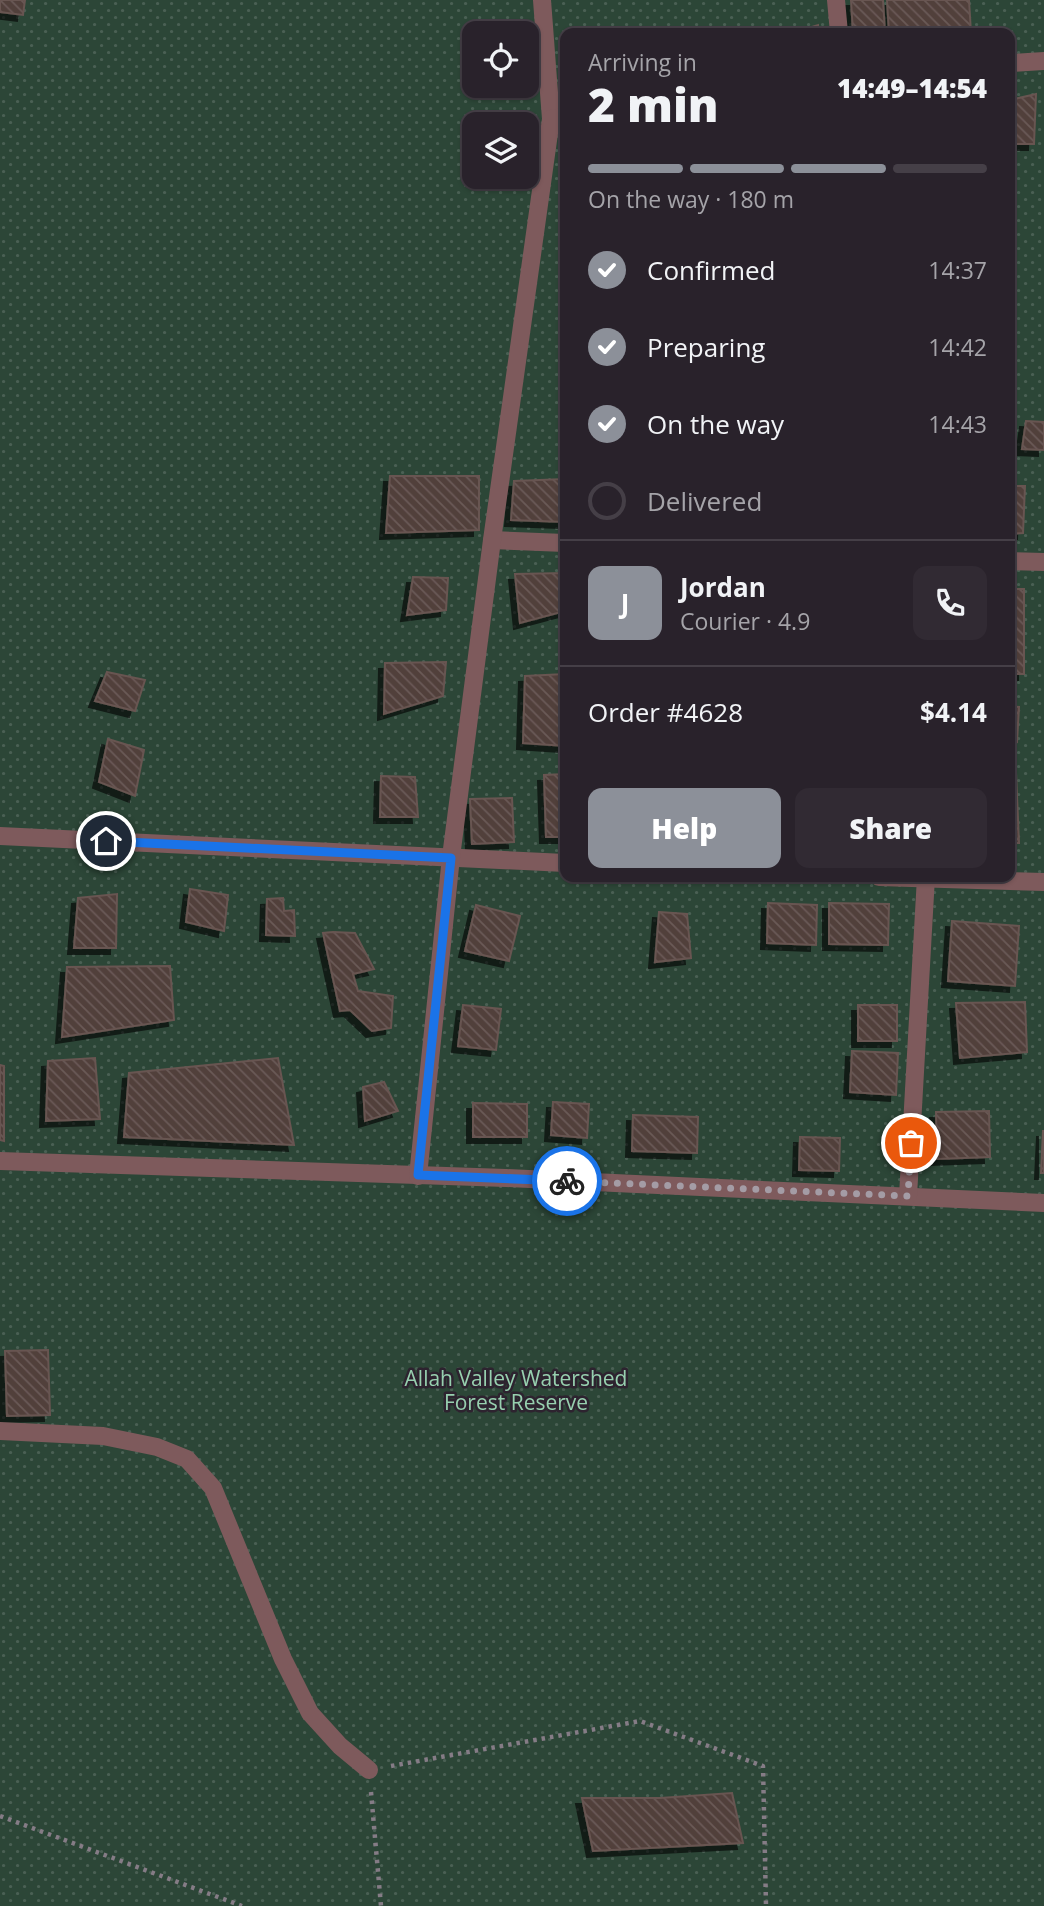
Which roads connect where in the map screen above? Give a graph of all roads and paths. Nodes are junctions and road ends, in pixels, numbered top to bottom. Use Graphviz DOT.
graph roads {
  1 [pos="542,0"];
  2 [pos="836,0"];
  3 [pos="839,28"];
  4 [pos="1044,61"];
  5 [pos="1015,64"];
  6 [pos="558,118"];
  7 [pos="492,540"];
  8 [pos="560,543"];
  9 [pos="1015,561"];
  10 [pos="1044,562"];
  11 [pos="0,836"];
  12 [pos="451,858"];
  13 [pos="560,863"];
  14 [pos="1015,881"];
  15 [pos="925,882"];
  16 [pos="1044,882"];
  17 [pos="0,1161"];
  18 [pos="418,1175"];
  19 [pos="908,1196"];
  20 [pos="1044,1203"];
  21 [pos="0,1431"];
  22 [pos="369,1770"];
  23 [pos="0,1816"];
  24 [pos="242,1906"];
  25 [pos="381,1906"];
  26 [pos="766,1906"];
  1 -- 6 [label="street"];
  2 -- 3 [label="street"];
  4 -- 5 [label="street"];
  6 -- 7 [label="street"];
  7 -- 8 [label="street"];
  7 -- 12 [label="street"];
  9 -- 10 [label="street"];
  11 -- 12 [label="street"];
  12 -- 13 [label="street"];
  12 -- 18 [label="street"];
  14 -- 16 [label="street"];
  15 -- 19 [label="street"];
  17 -- 18 [label="street"];
  18 -- 19 [label="street"];
  19 -- 20 [label="street"];
  21 -- 22 [label="street"];
  22 -- 25 [label="path"];
  22 -- 26 [label="path"];
  23 -- 24 [label="path"];
}
